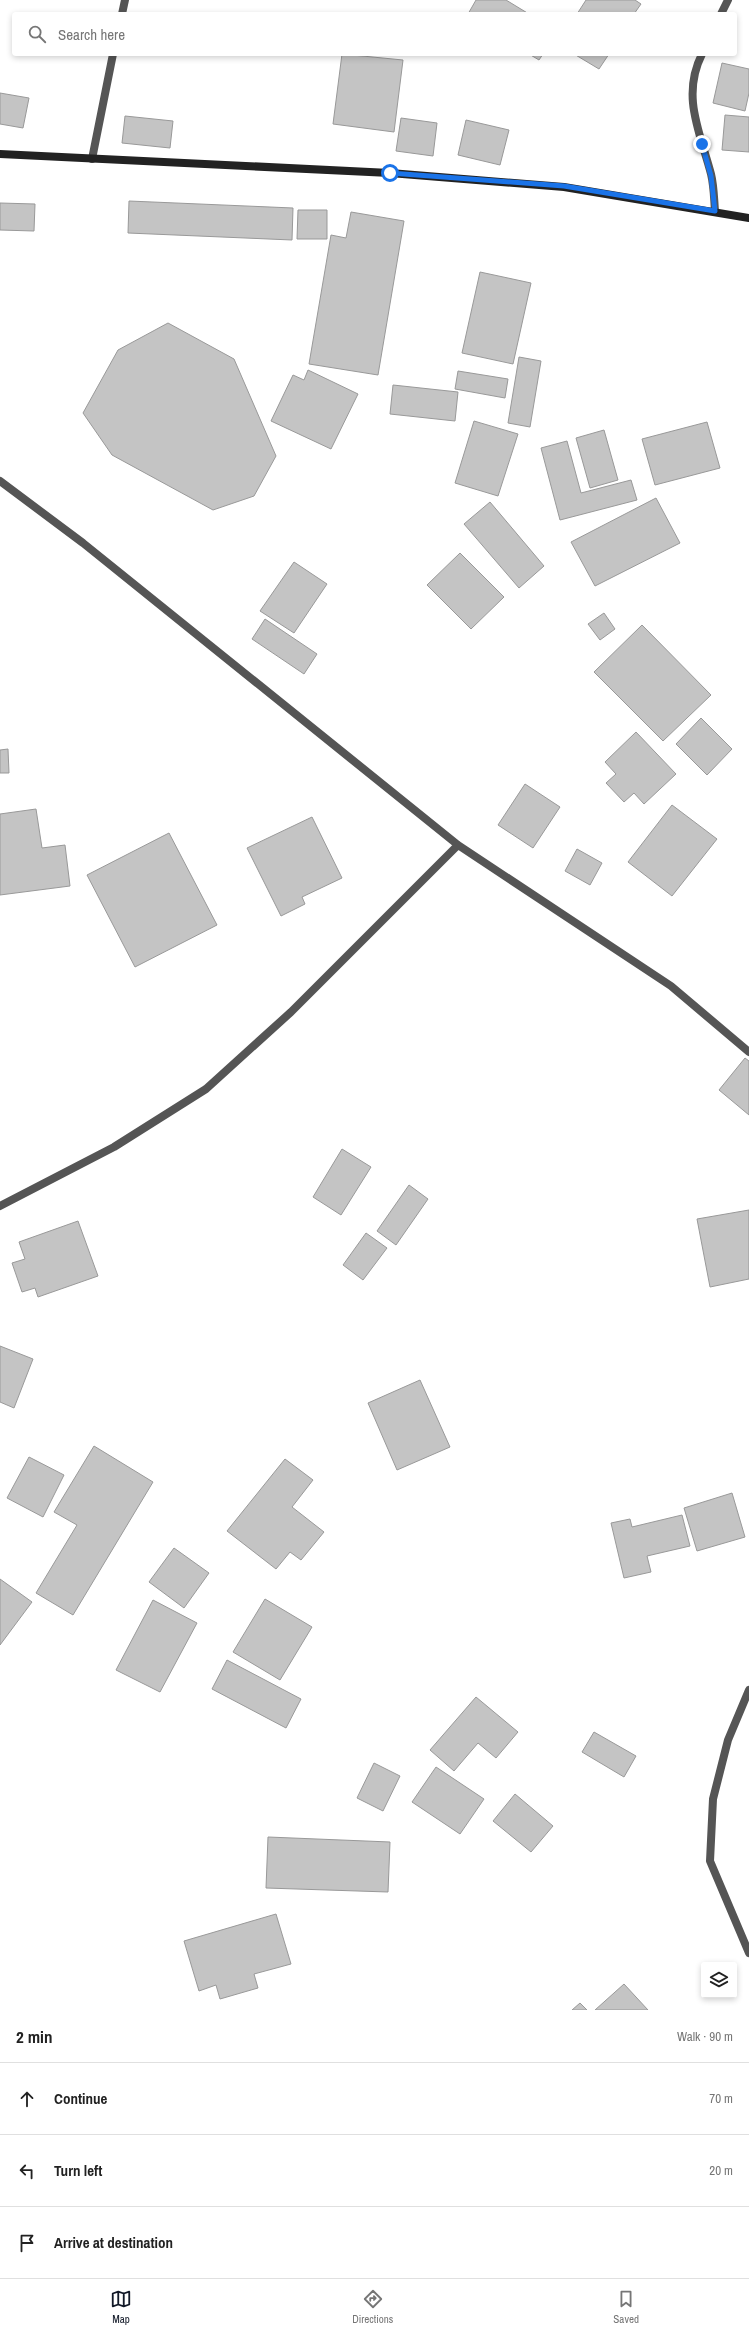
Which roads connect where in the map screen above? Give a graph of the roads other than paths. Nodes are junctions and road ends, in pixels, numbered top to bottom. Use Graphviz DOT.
graph roads {
  1 [pos="124,0"];
  2 [pos="728,0"];
  3 [pos="122,12"];
  4 [pos="723,12"];
  5 [pos="114,56"];
  6 [pos="701,56"];
  7 [pos="0,154"];
  8 [pos="92,159"];
  9 [pos="715,211"];
  10 [pos="749,218"];
  11 [pos="0,481"];
  12 [pos="458,845"];
  13 [pos="749,1052"];
  14 [pos="0,1206"];
  15 [pos="749,1690"];
  16 [pos="749,1953"];
  1 -- 3 [label="street"];
  2 -- 4 [label="street"];
  5 -- 8 [label="street"];
  6 -- 9 [label="street"];
  7 -- 8 [label="main road"];
  8 -- 9 [label="main road"];
  9 -- 10 [label="main road"];
  11 -- 12 [label="street"];
  12 -- 13 [label="street"];
  12 -- 14 [label="street"];
  15 -- 16 [label="street"];
}
